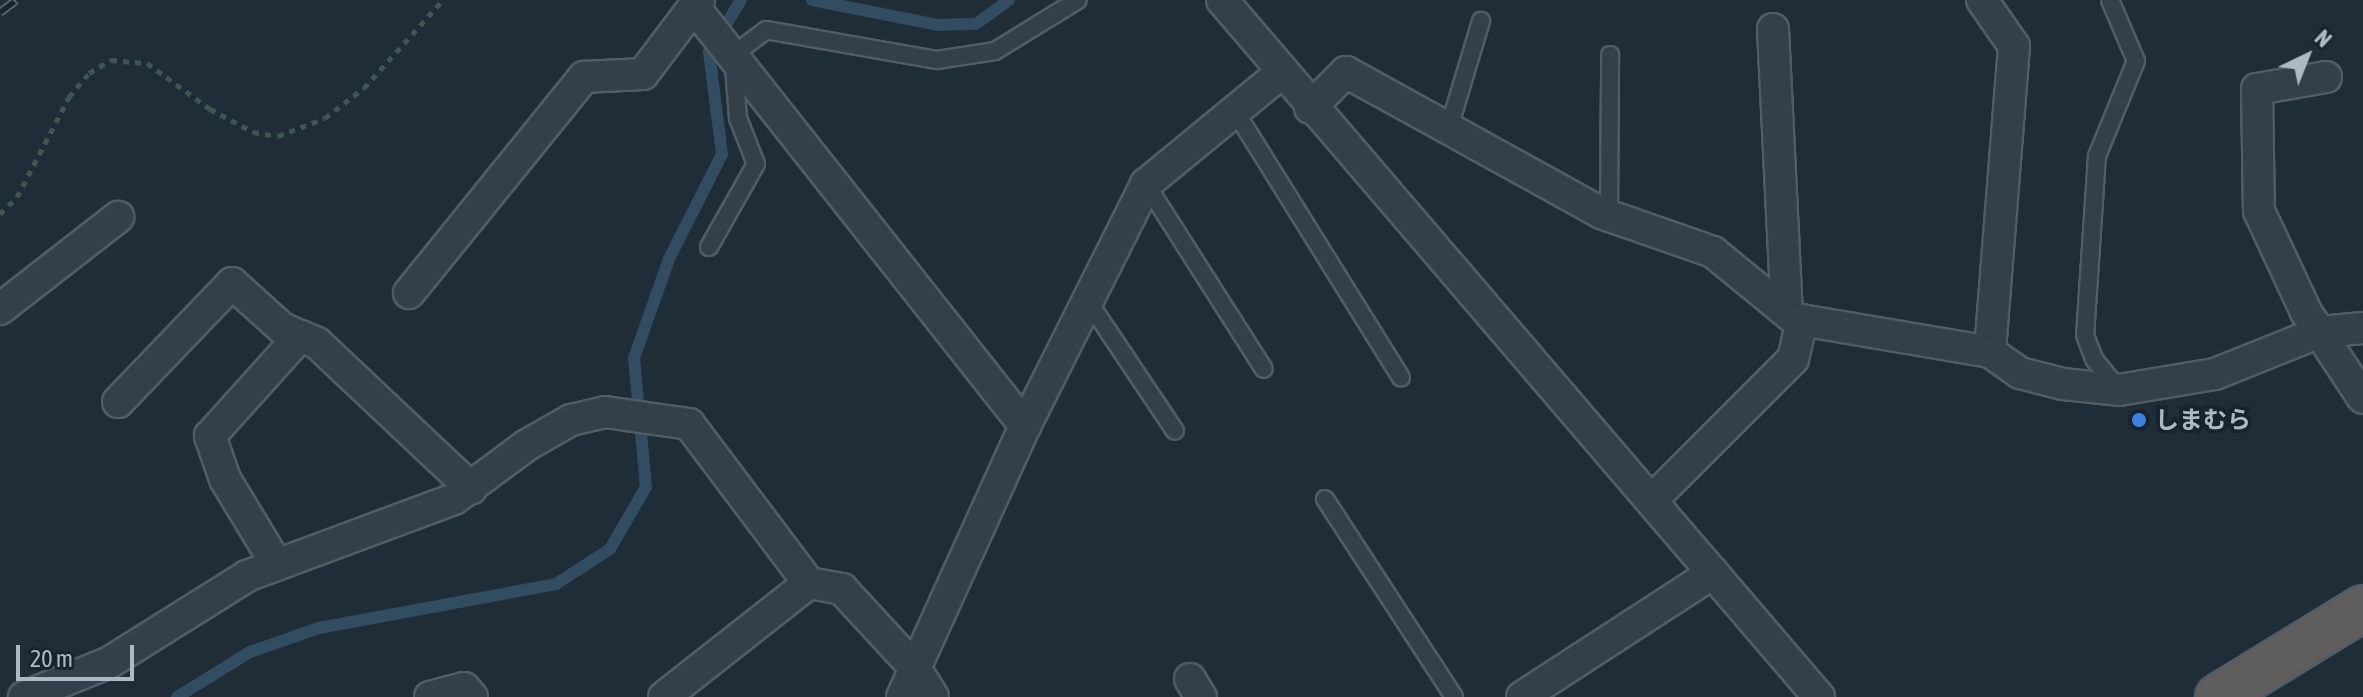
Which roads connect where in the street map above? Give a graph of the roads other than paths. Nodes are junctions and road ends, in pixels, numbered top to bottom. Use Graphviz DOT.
graph roads {
  1 [pos="1078,0"];
  2 [pos="1222,0"];
  3 [pos="1982,0"];
  4 [pos="2110,0"];
  5 [pos="696,3"];
  6 [pos="1481,21"];
  7 [pos="1773,29"];
  8 [pos="733,55"];
  9 [pos="1610,55"];
  10 [pos="1281,73"];
  11 [pos="2326,77"];
  12 [pos="1310,108"];
  13 [pos="1235,111"];
  14 [pos="1448,131"];
  15 [pos="1146,184"];
  16 [pos="1609,216"];
  17 [pos="118,217"];
  18 [pos="709,247"];
  19 [pos="409,293"];
  20 [pos="1088,301"];
  21 [pos="0,309"];
  22 [pos="1794,316"];
  23 [pos="2363,328"];
  24 [pos="2320,332"];
  25 [pos="300,336"];
  26 [pos="1990,352"];
  27 [pos="1264,369"];
  28 [pos="1401,378"];
  29 [pos="2119,390"];
  30 [pos="2363,398"];
  31 [pos="118,402"];
  32 [pos="1025,426"];
  33 [pos="1175,431"];
  34 [pos="471,488"];
  35 [pos="1325,499"];
  36 [pos="1651,501"];
  37 [pos="277,565"];
  38 [pos="1713,573"];
  39 [pos="809,583"];
  40 [pos="2363,608"];
  41 [pos="915,668"];
  42 [pos="24,697"];
  43 [pos="430,697"];
  44 [pos="472,697"];
  45 [pos="664,697"];
  46 [pos="902,697"];
  47 [pos="933,697"];
  48 [pos="1454,697"];
  49 [pos="1522,697"];
  50 [pos="1819,697"];
  51 [pos="2218,697"];
  1 -- 8 [label="lane"];
  2 -- 10 [label="street"];
  3 -- 26 [label="street"];
  4 -- 29 [label="lane"];
  5 -- 8 [label="street"];
  5 -- 19 [label="street"];
  6 -- 14 [label="lane"];
  7 -- 22 [label="street"];
  8 -- 18 [label="lane"];
  8 -- 32 [label="street"];
  9 -- 16 [label="lane"];
  10 -- 12 [label="street"];
  10 -- 13 [label="street"];
  11 -- 24 [label="street"];
  12 -- 14 [label="street"];
  12 -- 36 [label="street"];
  13 -- 15 [label="street"];
  13 -- 28 [label="lane"];
  14 -- 16 [label="street"];
  15 -- 20 [label="street"];
  15 -- 27 [label="lane"];
  16 -- 22 [label="street"];
  17 -- 21 [label="street"];
  20 -- 32 [label="street"];
  20 -- 33 [label="lane"];
  22 -- 26 [label="street"];
  22 -- 36 [label="street"];
  23 -- 24 [label="street"];
  24 -- 29 [label="street"];
  24 -- 30 [label="street"];
  25 -- 31 [label="street"];
  25 -- 34 [label="street"];
  25 -- 37 [label="street"];
  26 -- 29 [label="street"];
  32 -- 41 [label="street"];
  34 -- 37 [label="street"];
  34 -- 39 [label="street"];
  35 -- 48 [label="lane"];
  36 -- 38 [label="street"];
  37 -- 42 [label="street"];
  38 -- 49 [label="street"];
  38 -- 50 [label="street"];
  39 -- 41 [label="street"];
  39 -- 45 [label="street"];
  40 -- 51 [label="highway"];
  41 -- 46 [label="street"];
  41 -- 47 [label="street"];
  43 -- 44 [label="street"];
}
